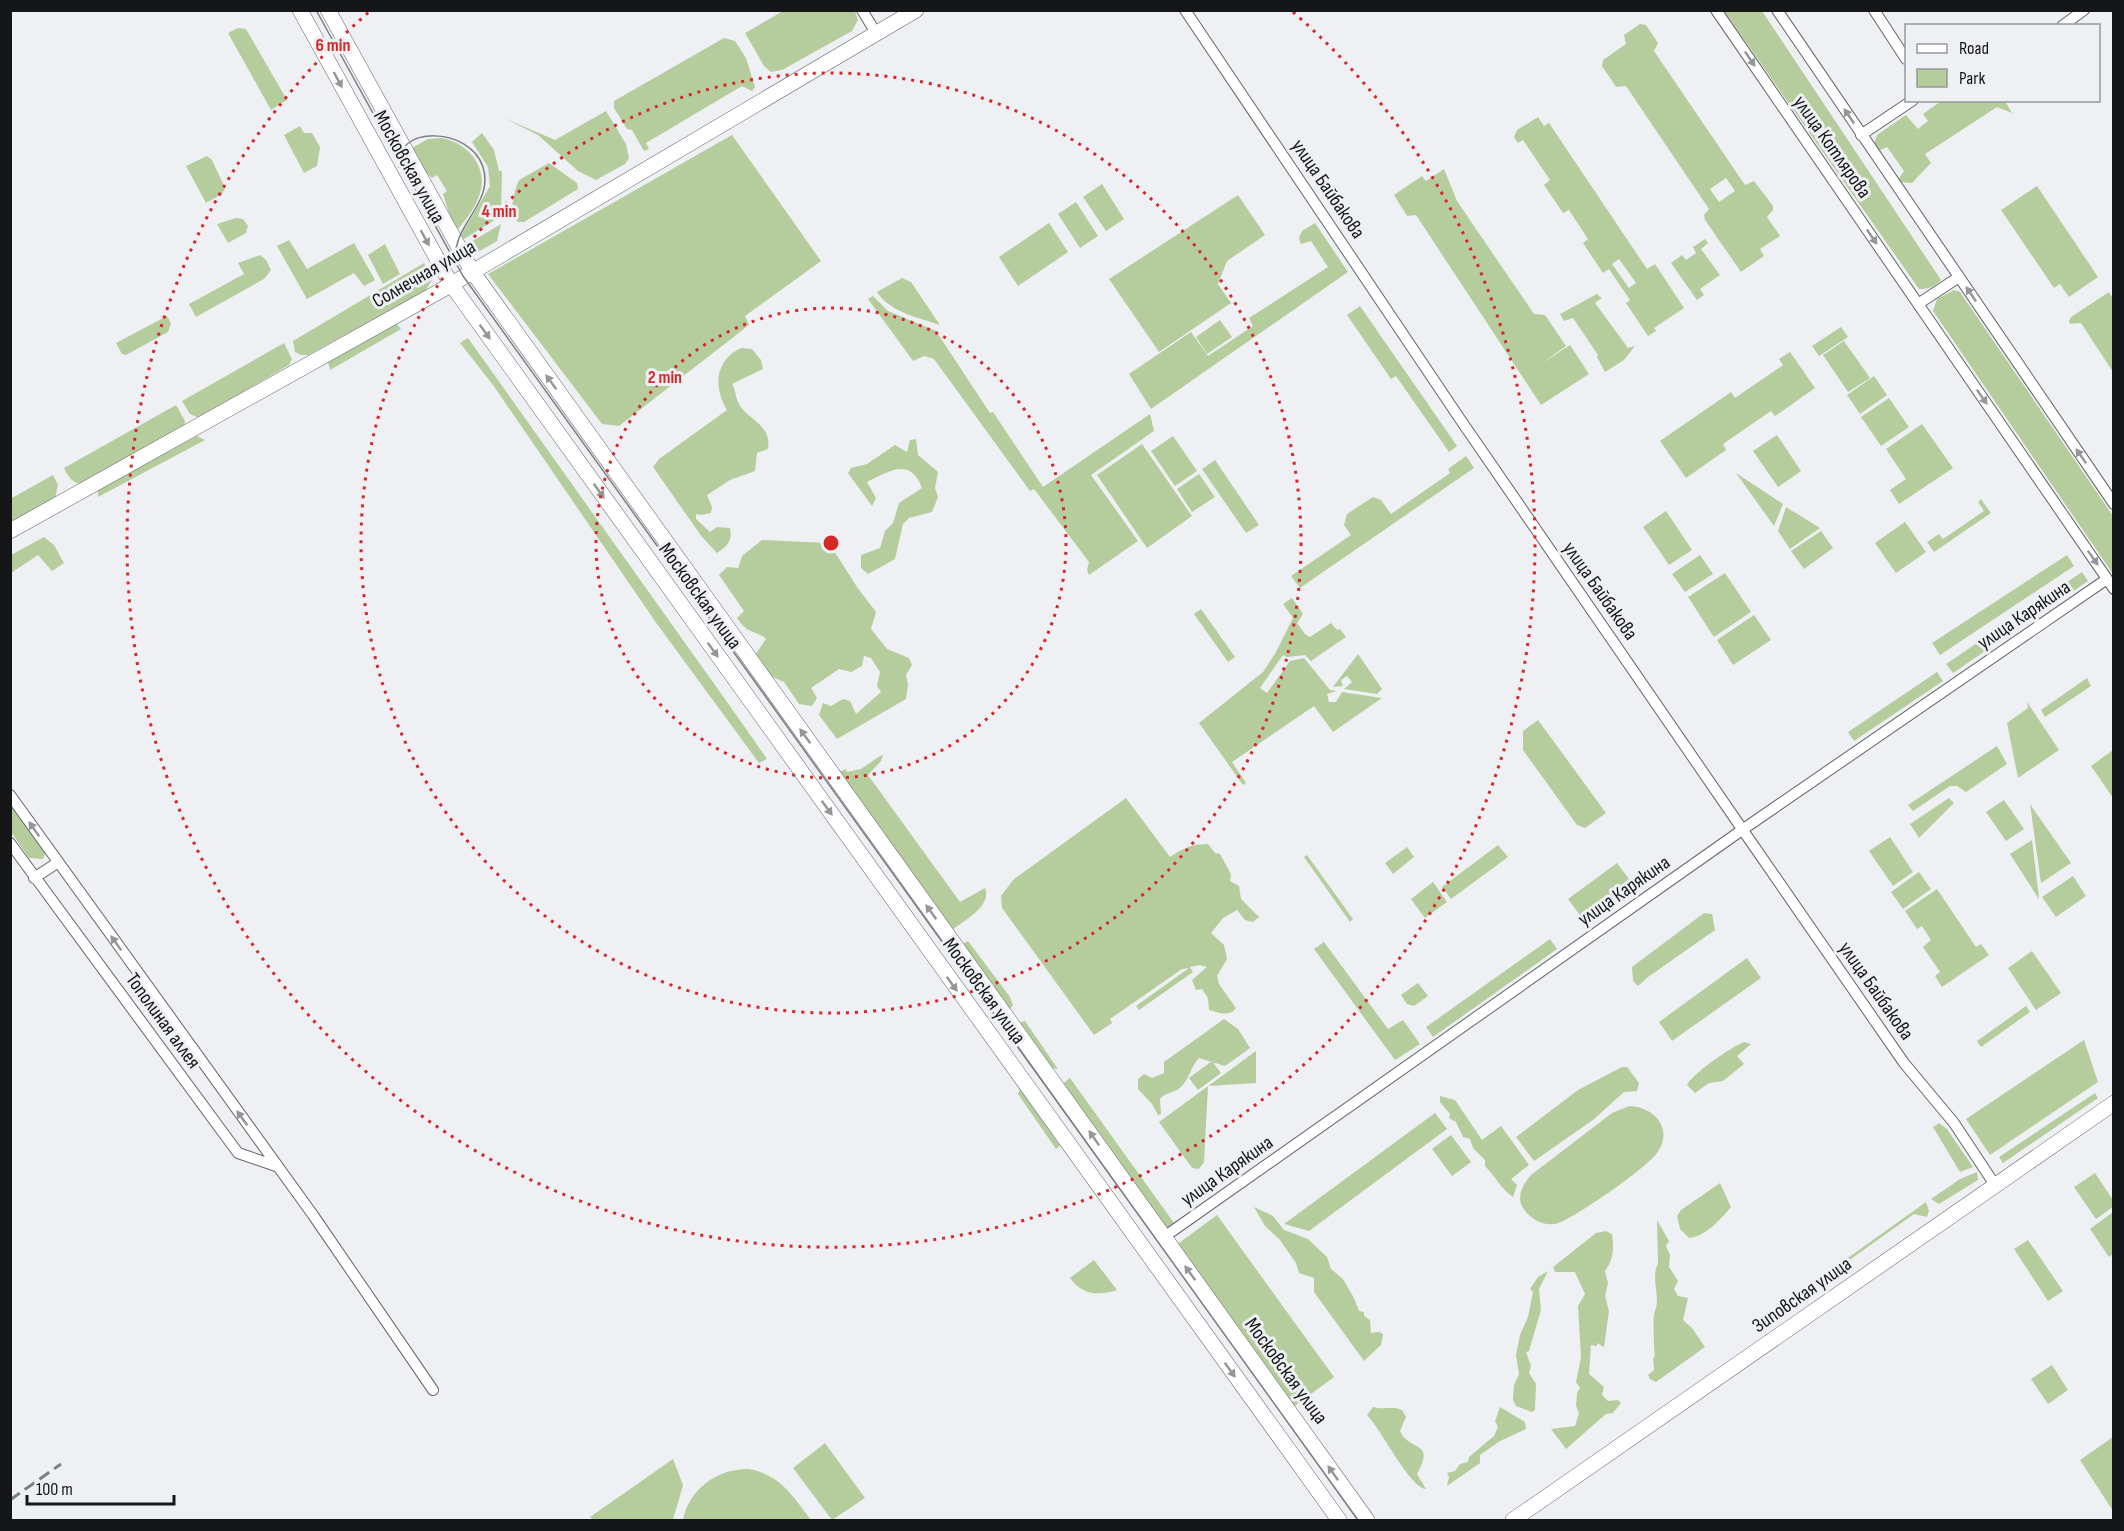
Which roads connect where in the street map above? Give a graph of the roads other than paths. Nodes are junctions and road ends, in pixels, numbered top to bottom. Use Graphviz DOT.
graph roads {
  1 [pos="300,10"];
  2 [pos="328,10"];
  3 [pos="862,10"];
  4 [pos="916,10"];
  5 [pos="1185,10"];
  6 [pos="1716,10"];
  7 [pos="1777,10"];
  8 [pos="1874,10"];
  9 [pos="2084,10"];
  10 [pos="2065,24"];
  11 [pos="876,33"];
  12 [pos="1905,57"];
  13 [pos="1910,102"];
  14 [pos="1862,135"];
  15 [pos="472,271"];
  16 [pos="1959,277"];
  17 [pos="451,284"];
  18 [pos="1918,304"];
  19 [pos="585,430"];
  20 [pos="565,444"];
  21 [pos="597,446"];
  22 [pos="577,460"];
  23 [pos="2113,503"];
  24 [pos="10,531"];
  25 [pos="2107,579"];
  26 [pos="2114,589"];
  27 [pos="10,795"];
  28 [pos="1742,830"];
  29 [pos="10,843"];
  30 [pos="57,862"];
  31 [pos="34,878"];
  32 [pos="948,935"];
  33 [pos="927,949"];
  34 [pos="958,950"];
  35 [pos="938,964"];
  36 [pos="2114,1103"];
  37 [pos="276,1166"];
  38 [pos="1118,1173"];
  39 [pos="1995,1185"];
  40 [pos="1098,1187"];
  41 [pos="1129,1188"];
  42 [pos="1108,1202"];
  43 [pos="1164,1237"];
  44 [pos="1213,1305"];
  45 [pos="1193,1319"];
  46 [pos="433,1390"];
  47 [pos="1339,1521"];
  48 [pos="1367,1521"];
  49 [pos="1513,1521"];
  1 -- 17 [label="street, Московская улица, one-way"];
  2 -- 15 [label="street, Московская улица"];
  3 -- 11 [label="street"];
  4 -- 11 [label="street, Солнечная улица"];
  5 -- 28 [label="street, улица Байбакова"];
  6 -- 18 [label="street, улица Котлярова, one-way"];
  14 -- 7 [label="street, улица Котлярова, one-way"];
  8 -- 12 [label="street"];
  9 -- 10 [label="street"];
  11 -- 15 [label="street, Солнечная улица"];
  13 -- 14 [label="street, улица Котлярова"];
  14 -- 16 [label="street, улица Котлярова"];
  15 -- 17 [label="street, Солнечная улица"];
  19 -- 15 [label="street, Московская улица, one-way"];
  16 -- 18 [label="street"];
  23 -- 16 [label="street, улица Котлярова, one-way"];
  17 -- 20 [label="street, Московская улица, one-way"];
  17 -- 24 [label="street, Солнечная улица"];
  18 -- 25 [label="street, улица Котлярова, one-way"];
  19 -- 20 [label="street"];
  19 -- 21 [label="street, Московская улица"];
  20 -- 22 [label="street, Московская улица"];
  21 -- 22 [label="street"];
  32 -- 21 [label="street, Московская улица, one-way"];
  22 -- 33 [label="street, Московская улица, one-way"];
  25 -- 26 [label="street, улица Котлярова"];
  25 -- 28 [label="street, улица Карякина"];
  30 -- 27 [label="street, Тополиная аллея, one-way"];
  28 -- 39 [label="street, улица Байбакова"];
  28 -- 43 [label="street, улица Карякина"];
  29 -- 31 [label="street, Тополиная аллея"];
  30 -- 31 [label="street"];
  37 -- 30 [label="street, Тополиная аллея, one-way"];
  31 -- 37 [label="street, Тополиная аллея"];
  32 -- 33 [label="street"];
  32 -- 34 [label="street, Московская улица"];
  33 -- 35 [label="street, Московская улица"];
  34 -- 35 [label="street"];
  38 -- 34 [label="street, Московская улица, one-way"];
  35 -- 40 [label="street, Московская улица, one-way"];
  36 -- 39 [label="street, Зиповская улица"];
  37 -- 46 [label="street, Тополиная аллея"];
  38 -- 40 [label="street"];
  38 -- 41 [label="street, Московская улица"];
  39 -- 49 [label="street, Зиповская улица"];
  40 -- 42 [label="street, Московская улица"];
  41 -- 42 [label="street"];
  41 -- 43 [label="street, Московская улица"];
  42 -- 45 [label="street, Московская улица"];
  44 -- 43 [label="street, Московская улица, one-way"];
  44 -- 45 [label="street"];
  48 -- 44 [label="street, Московская улица, one-way"];
  45 -- 47 [label="street, Московская улица, one-way"];
}
